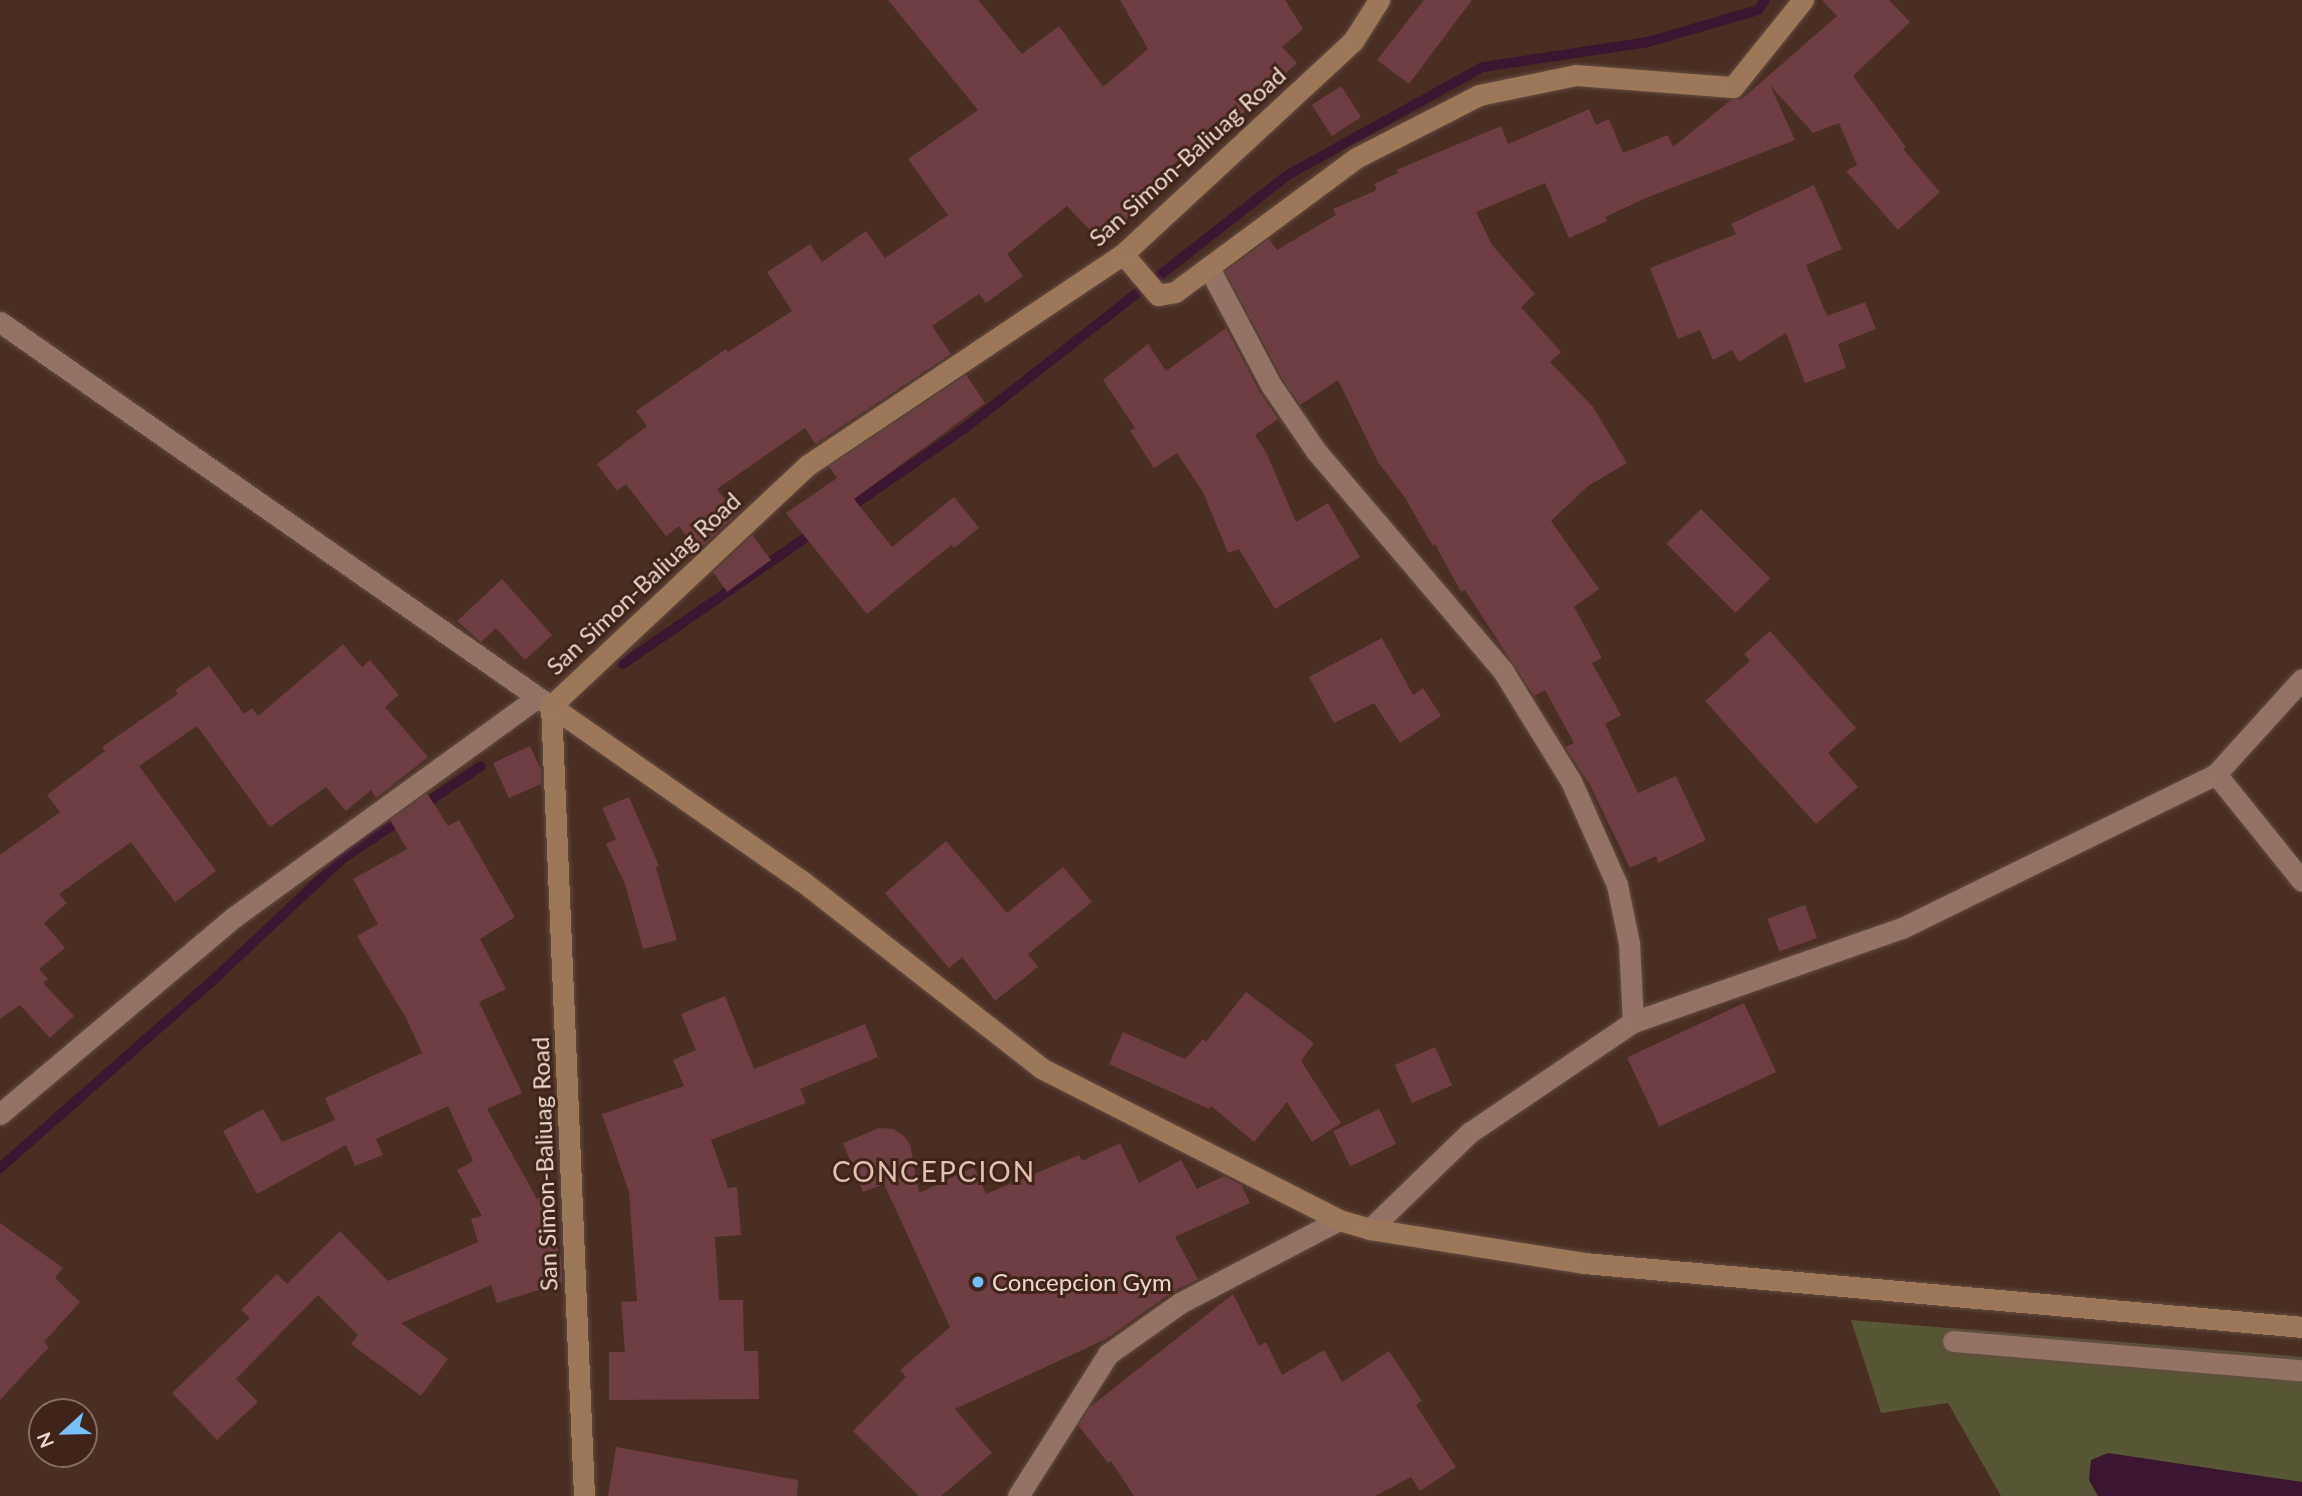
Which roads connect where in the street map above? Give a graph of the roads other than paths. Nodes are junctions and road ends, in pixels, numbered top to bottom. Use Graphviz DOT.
graph roads {
  1 [pos="1379,0"];
  2 [pos="1803,0"];
  3 [pos="1123,254"];
  4 [pos="1209,268"];
  5 [pos="0,322"];
  6 [pos="2302,679"];
  7 [pos="543,702"];
  8 [pos="2216,774"];
  9 [pos="2302,881"];
  10 [pos="1633,1022"];
  11 [pos="0,1114"];
  12 [pos="1339,1220"];
  13 [pos="1370,1229"];
  14 [pos="2302,1327"];
  15 [pos="1953,1341"];
  16 [pos="2302,1370"];
  17 [pos="584,1496"];
  18 [pos="1018,1496"];
  1 -- 3 [label="main road, San Simon-Baliuag Road"];
  2 -- 4 [label="main road"];
  3 -- 4 [label="main road"];
  3 -- 7 [label="main road, San Simon-Baliuag Road"];
  4 -- 10 [label="street"];
  5 -- 7 [label="street"];
  6 -- 8 [label="street"];
  7 -- 11 [label="street"];
  7 -- 12 [label="main road"];
  7 -- 17 [label="main road, San Simon-Baliuag Road"];
  8 -- 9 [label="street"];
  8 -- 10 [label="street"];
  10 -- 13 [label="street"];
  12 -- 13 [label="main road"];
  12 -- 18 [label="street"];
  13 -- 14 [label="main road"];
  15 -- 16 [label="street"];
}
